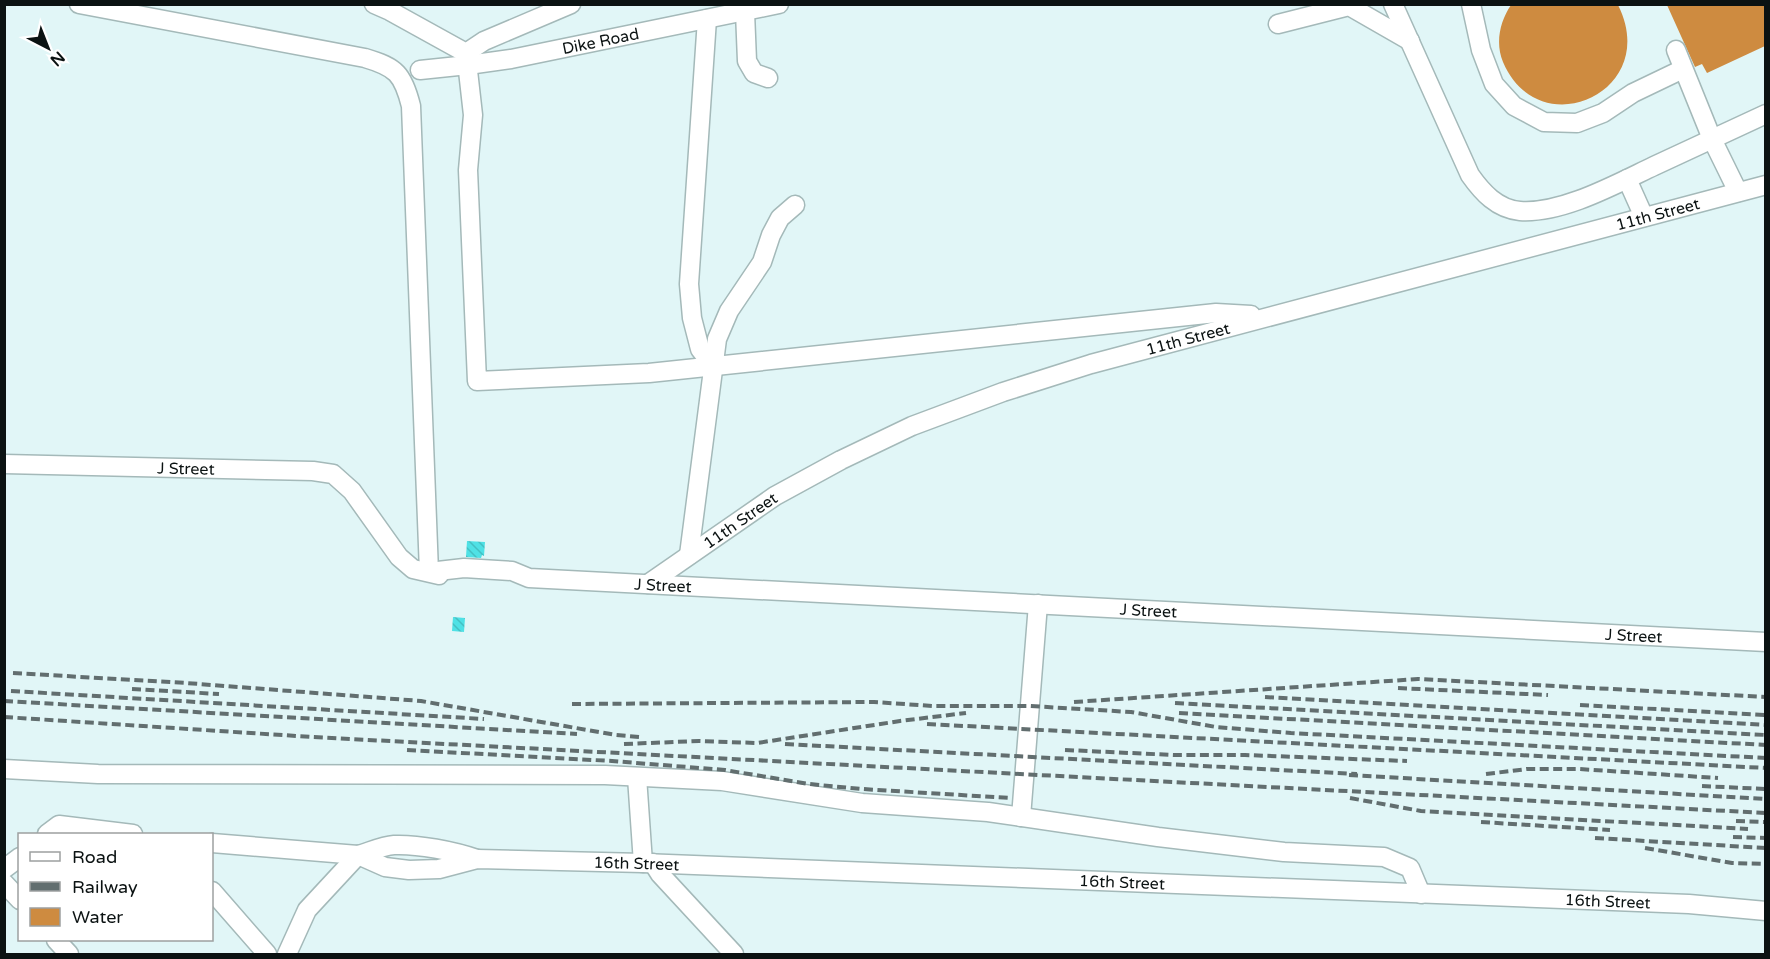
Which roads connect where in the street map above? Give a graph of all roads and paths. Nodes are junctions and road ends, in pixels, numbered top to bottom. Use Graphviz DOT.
graph roads {
  1 [pos="79,4"];
  2 [pos="374,4"];
  3 [pos="571,4"];
  4 [pos="779,4"];
  5 [pos="1394,4"];
  6 [pos="1472,4"];
  7 [pos="1349,5"];
  8 [pos="745,12"];
  9 [pos="707,19"];
  10 [pos="1278,24"];
  11 [pos="1410,41"];
  12 [pos="1676,50"];
  13 [pos="467,59"];
  14 [pos="420,69"];
  15 [pos="1683,69"];
  16 [pos="768,78"];
  17 [pos="1766,114"];
  18 [pos="1712,139"];
  19 [pos="1627,179"];
  20 [pos="1766,185"];
  21 [pos="1738,192"];
  22 [pos="795,205"];
  23 [pos="1644,217"];
  24 [pos="1268,316"];
  25 [pos="713,366"];
  26 [pos="4,464"];
  27 [pos="689,555"];
  28 [pos="429,572"];
  29 [pos="648,584"];
  30 [pos="1038,604"];
  31 [pos="1766,642"];
  32 [pos="4,769"];
  33 [pos="637,777"];
  34 [pos="1021,817"];
  35 [pos="53,830"];
  36 [pos="113,833"];
  37 [pos="213,843"];
  38 [pos="358,855"];
  39 [pos="18,858"];
  40 [pos="648,863"];
  41 [pos="4,869"];
  42 [pos="4,883"];
  43 [pos="213,892"];
  44 [pos="1421,894"];
  45 [pos="18,898"];
  46 [pos="1766,911"];
  47 [pos="58,941"];
  48 [pos="69,954"];
  49 [pos="267,954"];
  50 [pos="287,954"];
  51 [pos="734,954"];
  1 -- 28 [label="lane"];
  2 -- 13 [label="lane"];
  3 -- 13 [label="lane"];
  4 -- 8 [label="lane, Dike Road"];
  5 -- 11 [label="lane"];
  6 -- 15 [label="lane"];
  7 -- 10 [label="lane"];
  7 -- 11 [label="lane"];
  8 -- 9 [label="lane, Dike Road"];
  8 -- 16 [label="lane"];
  9 -- 13 [label="lane, Dike Road"];
  9 -- 25 [label="lane"];
  11 -- 19 [label="lane"];
  12 -- 15 [label="lane"];
  13 -- 14 [label="lane, Dike Road"];
  13 -- 25 [label="lane"];
  15 -- 18 [label="lane"];
  17 -- 18 [label="lane"];
  18 -- 19 [label="lane"];
  18 -- 21 [label="lane"];
  19 -- 23 [label="lane"];
  20 -- 21 [label="lane, 11th Street"];
  21 -- 23 [label="lane, 11th Street"];
  22 -- 25 [label="lane"];
  23 -- 24 [label="lane, 11th Street"];
  24 -- 25 [label="lane"];
  24 -- 27 [label="lane, 11th Street"];
  25 -- 27 [label="lane"];
  26 -- 28 [label="lane, J Street"];
  27 -- 29 [label="lane, 11th Street"];
  28 -- 29 [label="lane, J Street"];
  29 -- 30 [label="lane, J Street"];
  30 -- 31 [label="lane, J Street"];
  30 -- 34 [label="lane"];
  32 -- 33 [label="lane"];
  33 -- 34 [label="lane"];
  33 -- 40 [label="lane"];
  34 -- 44 [label="lane"];
  35 -- 36 [label="lane"];
  37 -- 38 [label="lane, 16th Street"];
  38 -- 40 [label="lane, 16th Street"];
  38 -- 50 [label="lane"];
  39 -- 41 [label="lane"];
  40 -- 44 [label="lane, 16th Street"];
  40 -- 51 [label="lane"];
  42 -- 45 [label="lane"];
  43 -- 49 [label="lane"];
  44 -- 46 [label="lane, 16th Street"];
  47 -- 48 [label="lane"];
}
